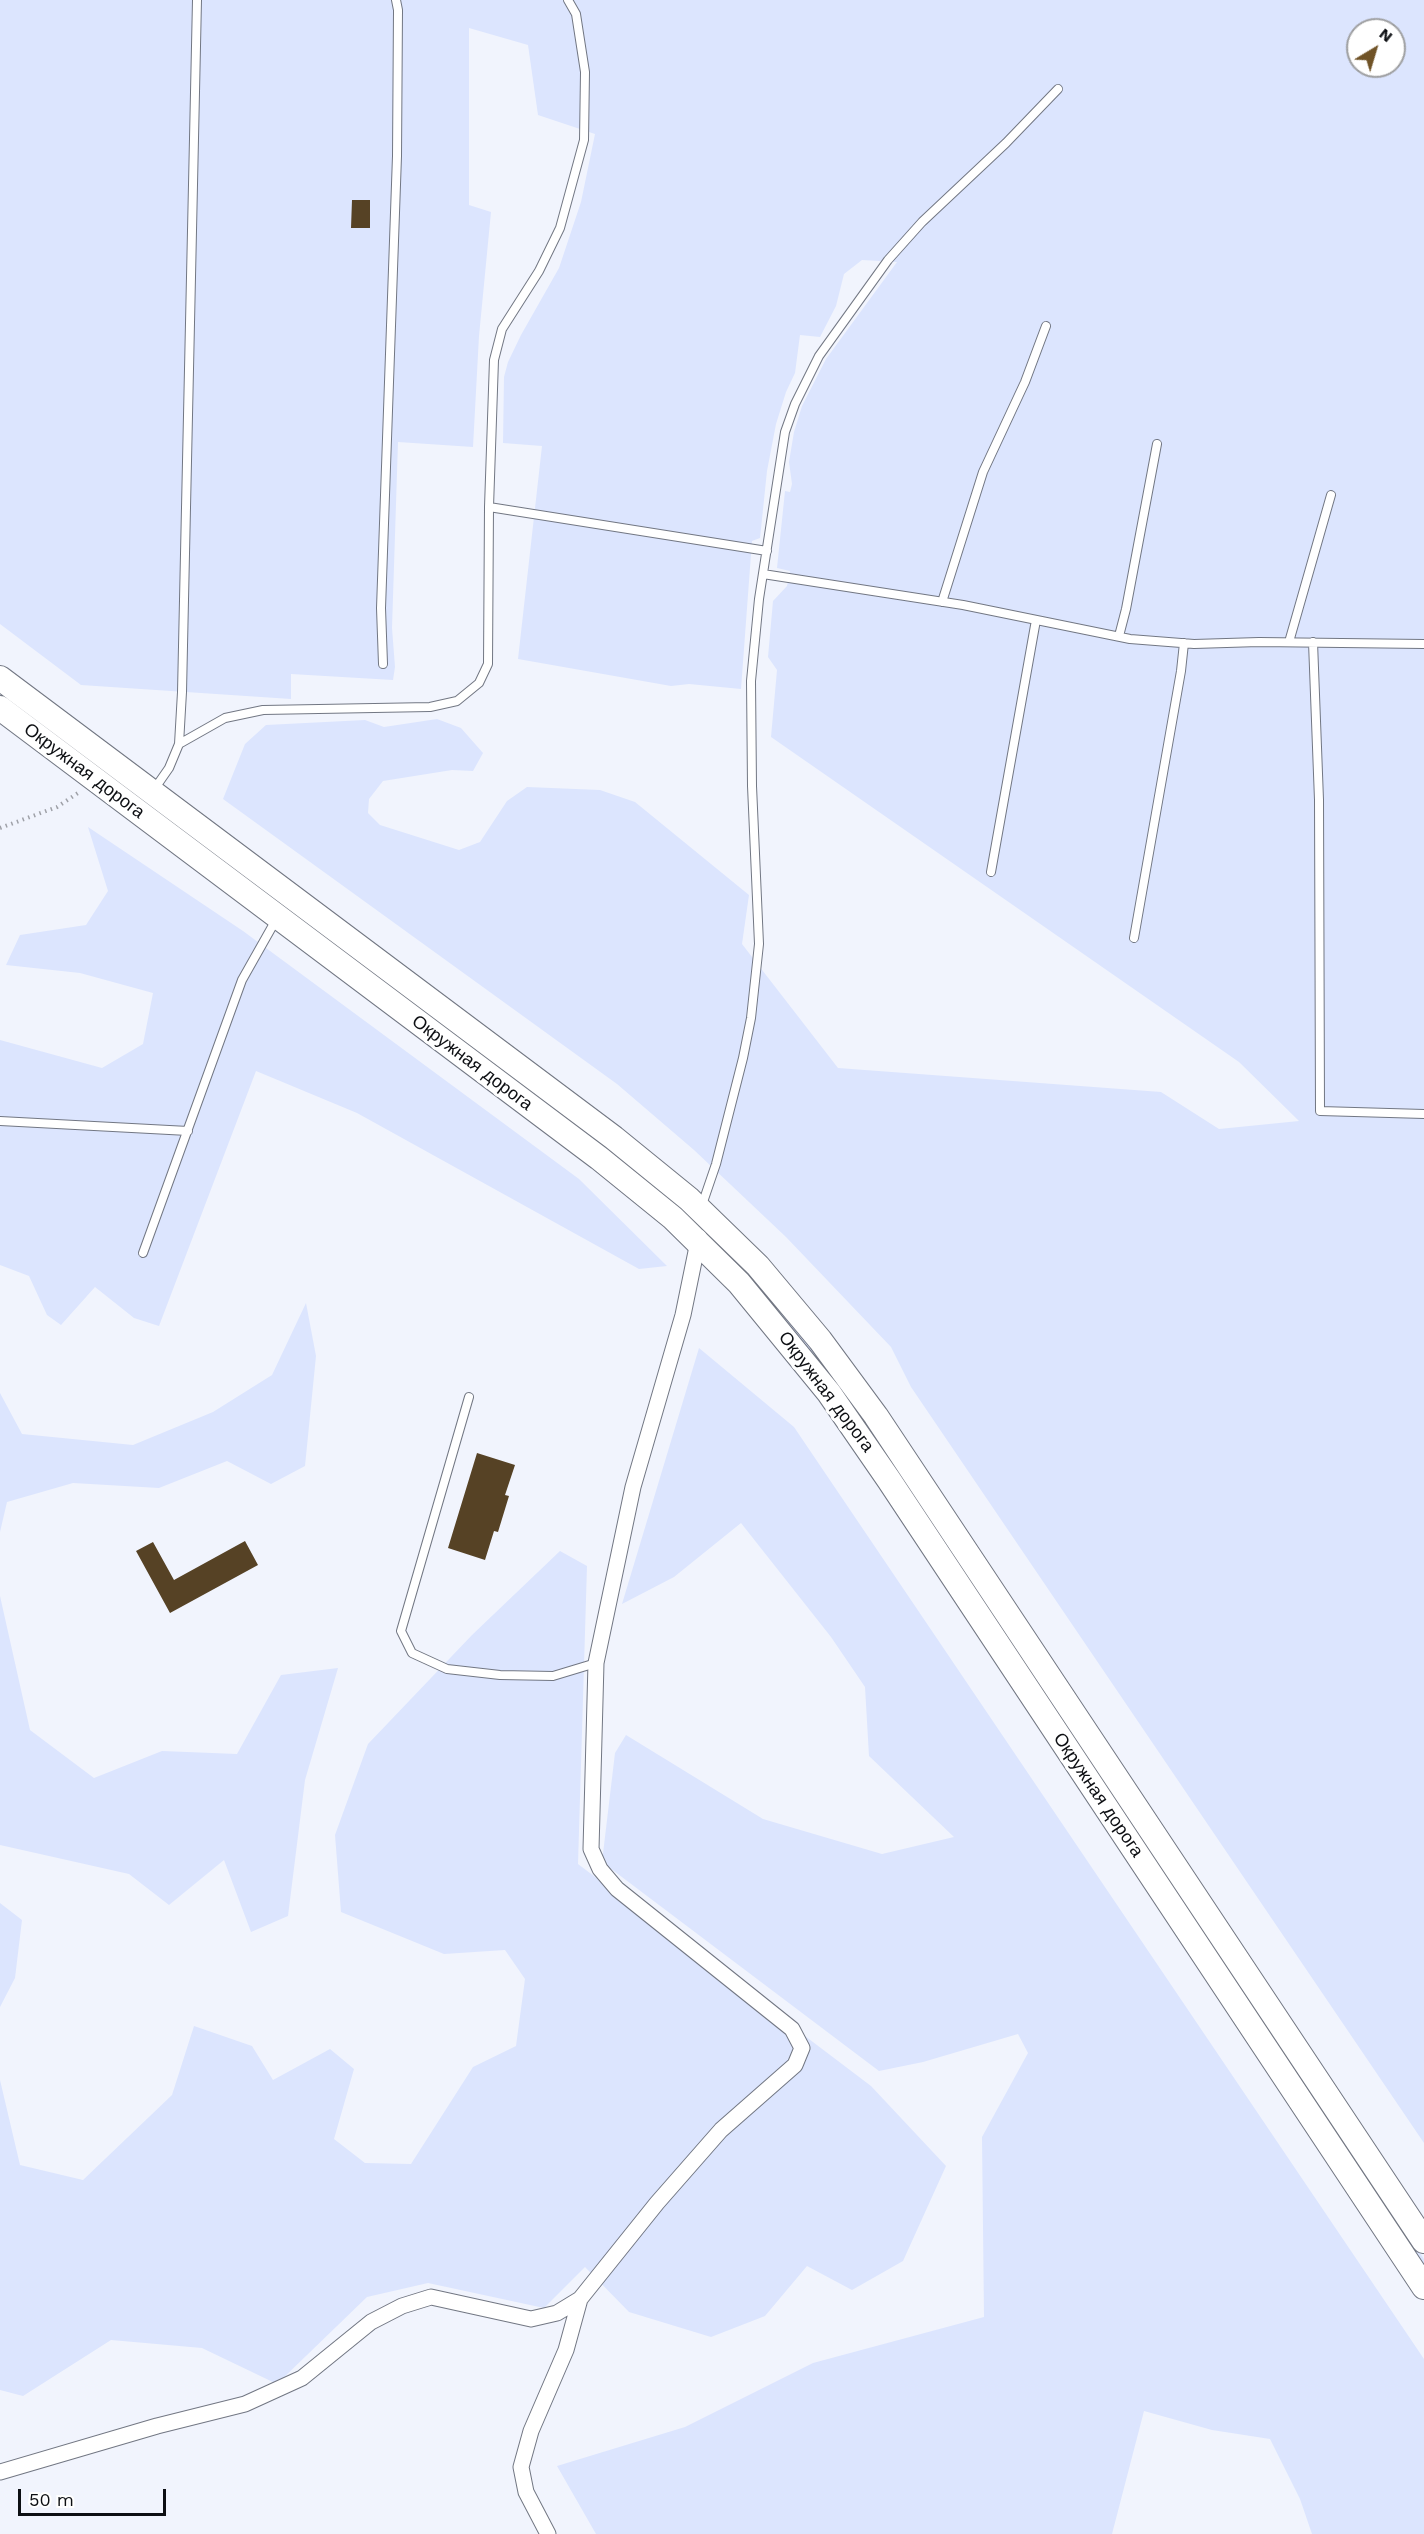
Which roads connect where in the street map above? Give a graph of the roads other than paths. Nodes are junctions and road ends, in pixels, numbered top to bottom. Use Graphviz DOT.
graph roads {
  1 [pos="197,0"];
  2 [pos="396,0"];
  3 [pos="568,0"];
  4 [pos="1058,89"];
  5 [pos="1046,326"];
  6 [pos="1157,444"];
  7 [pos="1331,495"];
  8 [pos="489,507"];
  9 [pos="767,551"];
  10 [pos="763,574"];
  11 [pos="942,602"];
  12 [pos="1036,620"];
  13 [pos="1119,636"];
  14 [pos="1289,642"];
  15 [pos="1312,642"];
  16 [pos="1184,643"];
  17 [pos="1424,644"];
  18 [pos="383,664"];
  19 [pos="0,678"];
  20 [pos="0,708"];
  21 [pos="179,744"];
  22 [pos="152,792"];
  23 [pos="991,872"];
  24 [pos="278,917"];
  25 [pos="1134,938"];
  26 [pos="1424,1114"];
  27 [pos="0,1121"];
  28 [pos="188,1131"];
  29 [pos="701,1210"];
  30 [pos="699,1242"];
  31 [pos="143,1253"];
  32 [pos="469,1397"];
  33 [pos="596,1663"];
  34 [pos="1424,2241"];
  35 [pos="1424,2287"];
  36 [pos="580,2299"];
  37 [pos="0,2472"];
  38 [pos="548,2534"];
  1 -- 21 [label="lane"];
  2 -- 18 [label="lane"];
  3 -- 8 [label="lane"];
  4 -- 9 [label="lane"];
  5 -- 11 [label="lane"];
  6 -- 13 [label="lane"];
  7 -- 14 [label="lane"];
  8 -- 9 [label="lane"];
  8 -- 21 [label="lane"];
  9 -- 10 [label="lane"];
  10 -- 11 [label="lane"];
  10 -- 29 [label="lane"];
  11 -- 12 [label="lane"];
  12 -- 13 [label="lane"];
  12 -- 23 [label="lane"];
  13 -- 16 [label="lane"];
  14 -- 15 [label="lane"];
  14 -- 16 [label="lane"];
  15 -- 17 [label="lane"];
  15 -- 26 [label="lane"];
  16 -- 25 [label="lane"];
  19 -- 22 [label="main road, Окружная дорога"];
  20 -- 24 [label="main road, Окружная дорога"];
  21 -- 22 [label="lane"];
  22 -- 29 [label="main road, Окружная дорога"];
  24 -- 28 [label="lane"];
  24 -- 30 [label="main road, Окружная дорога"];
  27 -- 28 [label="lane"];
  28 -- 31 [label="lane"];
  29 -- 30 [label="street"];
  29 -- 34 [label="main road, Окружная дорога"];
  30 -- 33 [label="street"];
  30 -- 35 [label="main road, Окружная дорога"];
  32 -- 33 [label="lane"];
  33 -- 36 [label="street"];
  36 -- 37 [label="street"];
  36 -- 38 [label="street"];
}
